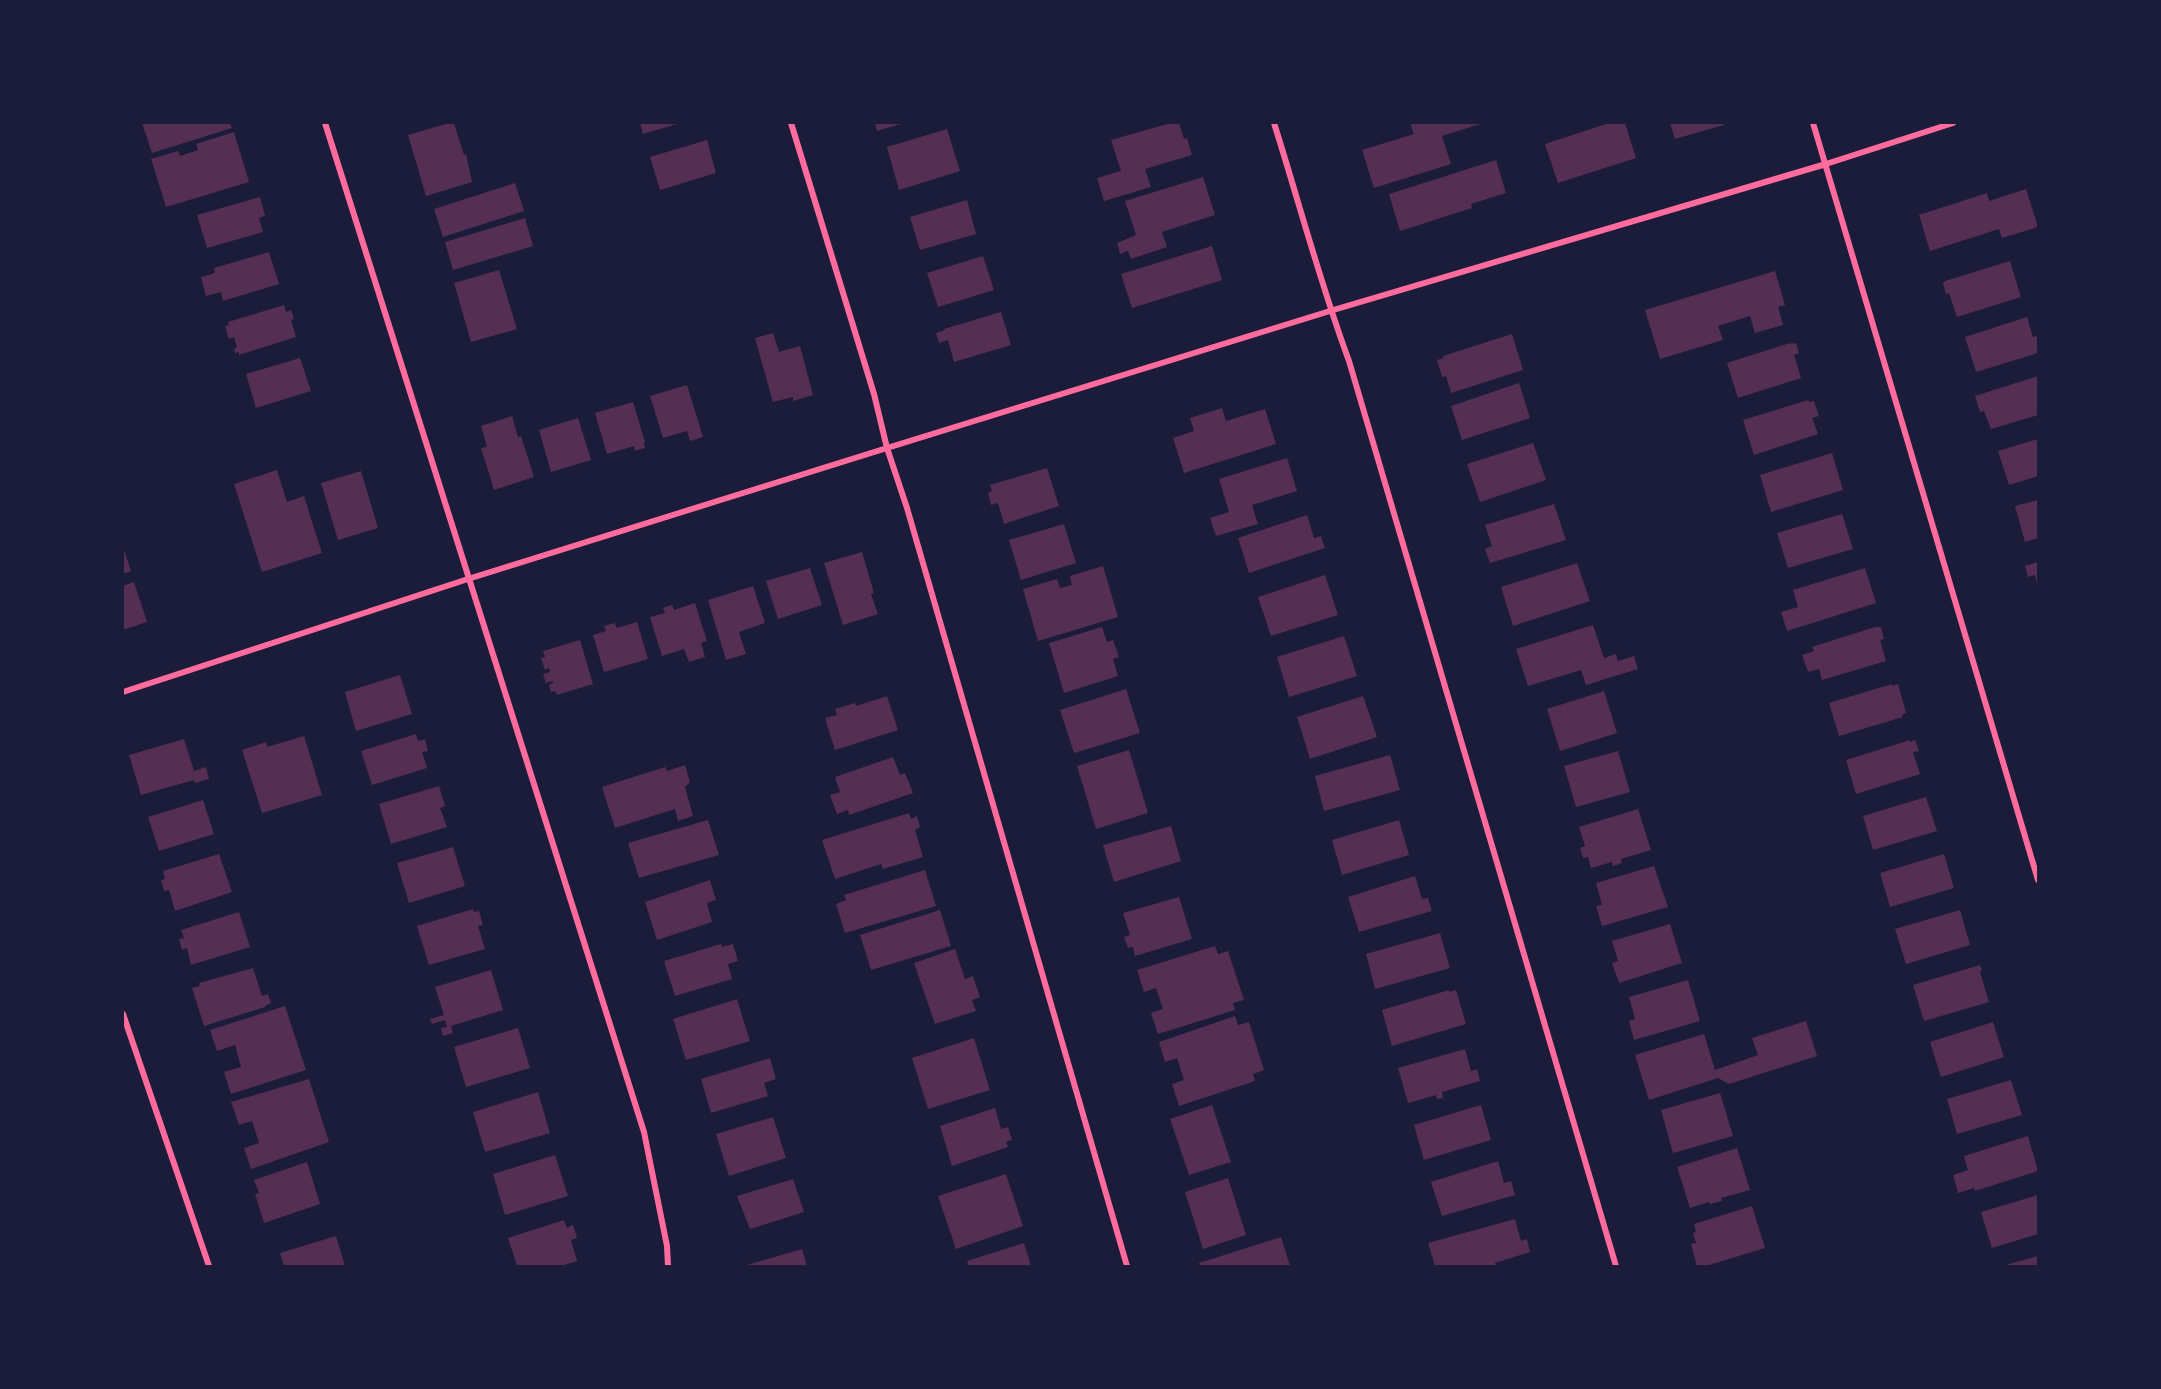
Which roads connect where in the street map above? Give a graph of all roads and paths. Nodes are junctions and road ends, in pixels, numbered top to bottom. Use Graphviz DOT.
graph roads {
  1 [pos="325,123"];
  2 [pos="791,123"];
  3 [pos="1274,123"];
  4 [pos="1813,123"];
  5 [pos="1953,123"];
  6 [pos="1826,164"];
  7 [pos="1330,311"];
  8 [pos="887,448"];
  9 [pos="468,579"];
  10 [pos="123,692"];
  11 [pos="2038,880"];
  12 [pos="123,1014"];
  13 [pos="209,1266"];
  14 [pos="668,1266"];
  15 [pos="1127,1266"];
  16 [pos="1616,1266"];
  1 -- 9 [label="street"];
  2 -- 8 [label="street"];
  3 -- 7 [label="street"];
  4 -- 6 [label="street"];
  5 -- 6 [label="street"];
  6 -- 7 [label="street"];
  6 -- 11 [label="street"];
  7 -- 8 [label="street"];
  7 -- 16 [label="street"];
  8 -- 9 [label="street"];
  8 -- 15 [label="street"];
  9 -- 10 [label="street"];
  9 -- 14 [label="street"];
  12 -- 13 [label="street"];
}
